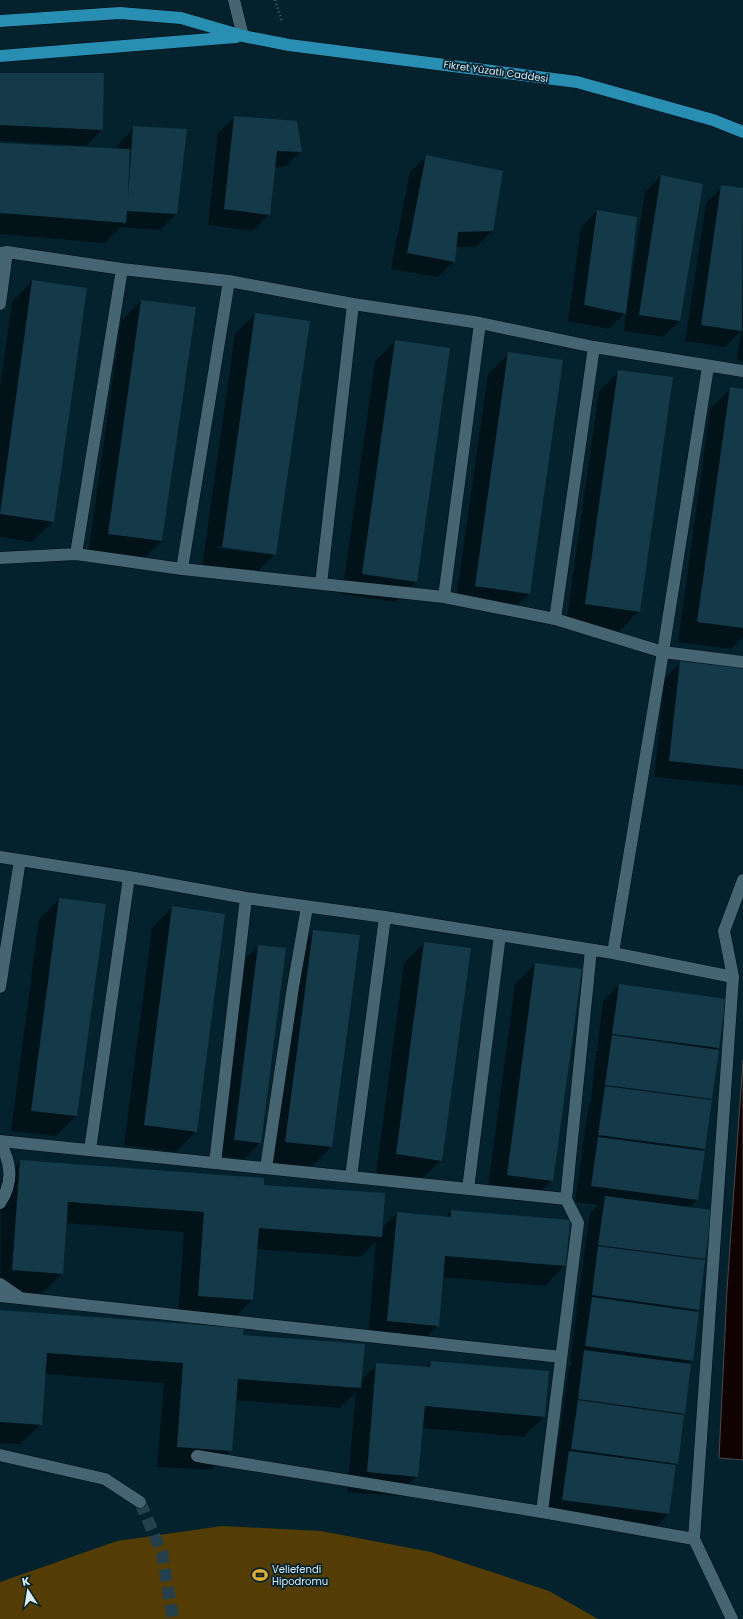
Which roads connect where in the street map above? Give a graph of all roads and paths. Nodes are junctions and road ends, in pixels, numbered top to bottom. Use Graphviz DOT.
graph roads {
  1 [pos="234,0"];
  2 [pos="0,20"];
  3 [pos="244,36"];
  4 [pos="0,56"];
  5 [pos="743,132"];
  6 [pos="4,252"];
  7 [pos="122,269"];
  8 [pos="229,281"];
  9 [pos="0,304"];
  10 [pos="353,304"];
  11 [pos="480,323"];
  12 [pos="594,347"];
  13 [pos="708,367"];
  14 [pos="743,371"];
  15 [pos="76,554"];
  16 [pos="0,558"];
  17 [pos="182,569"];
  18 [pos="321,584"];
  19 [pos="444,598"];
  20 [pos="555,619"];
  21 [pos="663,652"];
  22 [pos="743,662"];
  23 [pos="0,857"];
  24 [pos="20,860"];
  25 [pos="129,877"];
  26 [pos="743,880"];
  27 [pos="246,898"];
  28 [pos="307,907"];
  29 [pos="385,918"];
  30 [pos="500,935"];
  31 [pos="591,950"];
  32 [pos="613,953"];
  33 [pos="733,977"];
  34 [pos="0,987"];
  35 [pos="0,1141"];
  36 [pos="90,1150"];
  37 [pos="215,1163"];
  38 [pos="266,1168"];
  39 [pos="351,1177"];
  40 [pos="468,1189"];
  41 [pos="566,1199"];
  42 [pos="0,1203"];
  43 [pos="0,1284"];
  44 [pos="0,1296"];
  45 [pos="20,1298"];
  46 [pos="561,1357"];
  47 [pos="0,1455"];
  48 [pos="197,1456"];
  49 [pos="140,1502"];
  50 [pos="542,1512"];
  51 [pos="694,1539"];
  52 [pos="732,1619"];
  1 -- 3 [label="street"];
  2 -- 3 [label="main road"];
  3 -- 4 [label="main road"];
  3 -- 5 [label="main road, Fikret Yüzatlı Caddesi"];
  6 -- 7 [label="street"];
  6 -- 9 [label="street"];
  7 -- 8 [label="street"];
  7 -- 15 [label="street"];
  8 -- 10 [label="street"];
  8 -- 17 [label="street"];
  10 -- 11 [label="street"];
  10 -- 18 [label="street"];
  11 -- 12 [label="street"];
  11 -- 19 [label="street"];
  12 -- 13 [label="street"];
  12 -- 20 [label="street"];
  13 -- 14 [label="street"];
  13 -- 21 [label="street"];
  15 -- 16 [label="street"];
  15 -- 17 [label="street"];
  17 -- 18 [label="street"];
  18 -- 19 [label="street"];
  19 -- 20 [label="street"];
  20 -- 21 [label="street"];
  21 -- 22 [label="street"];
  21 -- 32 [label="street"];
  23 -- 24 [label="street"];
  24 -- 25 [label="street"];
  24 -- 34 [label="street"];
  25 -- 27 [label="street"];
  25 -- 36 [label="street"];
  26 -- 33 [label="street"];
  27 -- 28 [label="street"];
  27 -- 37 [label="street"];
  28 -- 29 [label="street"];
  28 -- 38 [label="street"];
  29 -- 30 [label="street"];
  29 -- 39 [label="street"];
  30 -- 31 [label="street"];
  30 -- 40 [label="street"];
  31 -- 32 [label="street"];
  31 -- 41 [label="street"];
  32 -- 33 [label="street"];
  33 -- 51 [label="street"];
  35 -- 36 [label="street"];
  35 -- 42 [label="street"];
  36 -- 37 [label="street"];
  37 -- 38 [label="street"];
  38 -- 39 [label="street"];
  39 -- 40 [label="street"];
  40 -- 41 [label="street"];
  41 -- 46 [label="street"];
  43 -- 45 [label="street"];
  44 -- 45 [label="street"];
  45 -- 46 [label="street"];
  46 -- 50 [label="street"];
  47 -- 49 [label="street"];
  48 -- 50 [label="street"];
  50 -- 51 [label="street"];
  51 -- 52 [label="street"];
}
